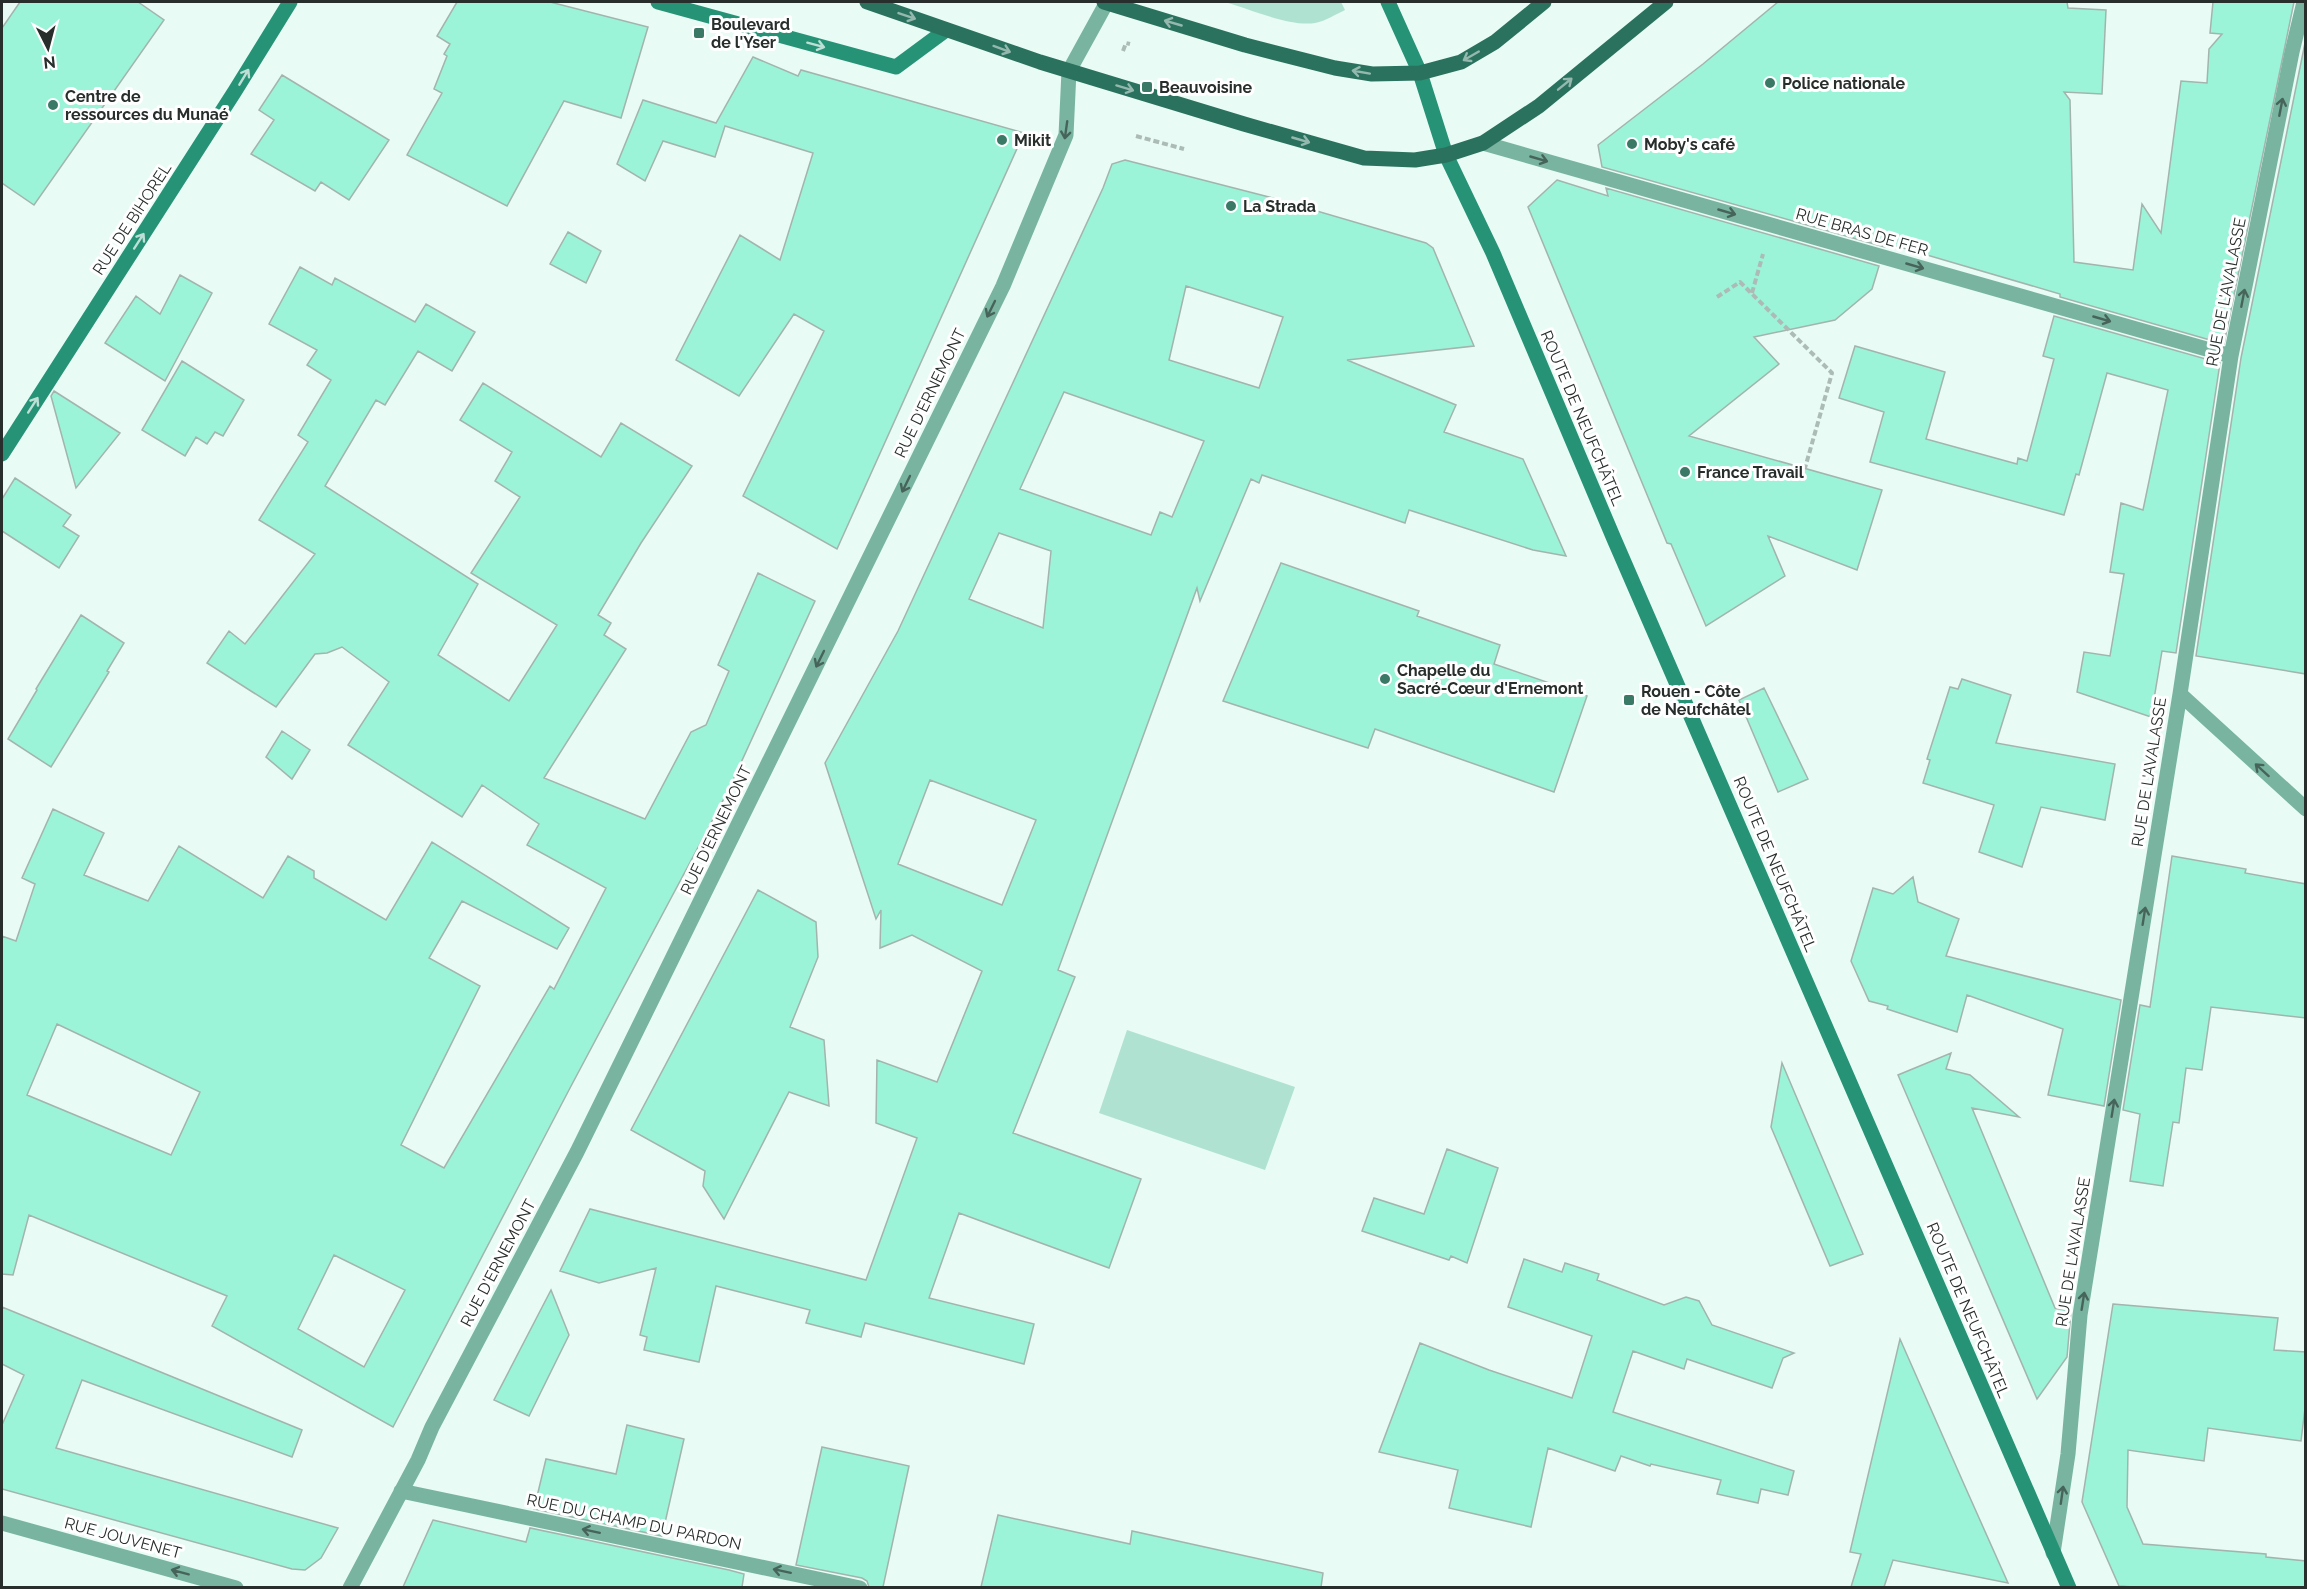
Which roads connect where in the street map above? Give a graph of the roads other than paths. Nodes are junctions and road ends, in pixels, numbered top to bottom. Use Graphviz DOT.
graph roads {
  1 [pos="290,2"];
  2 [pos="658,2"];
  3 [pos="867,2"];
  4 [pos="1105,2"];
  5 [pos="1388,2"];
  6 [pos="1544,2"];
  7 [pos="1666,2"];
  8 [pos="2304,2"];
  9 [pos="946,30"];
  10 [pos="1069,71"];
  11 [pos="1420,73"];
  12 [pos="1483,143"];
  13 [pos="1446,155"];
  14 [pos="2231,356"];
  15 [pos="2,454"];
  16 [pos="2180,694"];
  17 [pos="2306,809"];
  18 [pos="401,1491"];
  19 [pos="2,1523"];
  20 [pos="2054,1553"];
  21 [pos="236,1587"];
  22 [pos="350,1587"];
  23 [pos="860,1587"];
  24 [pos="2069,1587"];
  15 -- 1 [label="main road, RUE DE BIHOREL, one-way"];
  2 -- 9 [label="main road, one-way"];
  3 -- 9 [label="main road, one-way"];
  4 -- 10 [label="street"];
  11 -- 4 [label="main road, one-way"];
  5 -- 11 [label="main road, ROUTE DE NEUFCHÂTEL"];
  6 -- 11 [label="main road, one-way"];
  12 -- 7 [label="main road, one-way"];
  14 -- 8 [label="street, RUE DE L'AVALASSE, one-way"];
  9 -- 10 [label="main road, one-way"];
  10 -- 13 [label="main road, one-way"];
  10 -- 18 [label="street, RUE D'ERNEMONT, one-way"];
  11 -- 13 [label="main road, ROUTE DE NEUFCHÂTEL"];
  12 -- 13 [label="main road"];
  12 -- 14 [label="street, RUE BRAS DE FER, one-way"];
  13 -- 20 [label="main road, ROUTE DE NEUFCHÂTEL"];
  14 -- 16 [label="street, RUE DE L'AVALASSE"];
  17 -- 16 [label="street, one-way"];
  20 -- 16 [label="street, RUE DE L'AVALASSE, one-way"];
  18 -- 22 [label="street, RUE D'ERNEMONT"];
  23 -- 18 [label="street, RUE DU CHAMP DU PARDON, one-way"];
  21 -- 19 [label="street, RUE JOUVENET, one-way"];
  20 -- 24 [label="main road, ROUTE DE NEUFCHÂTEL"];
}
